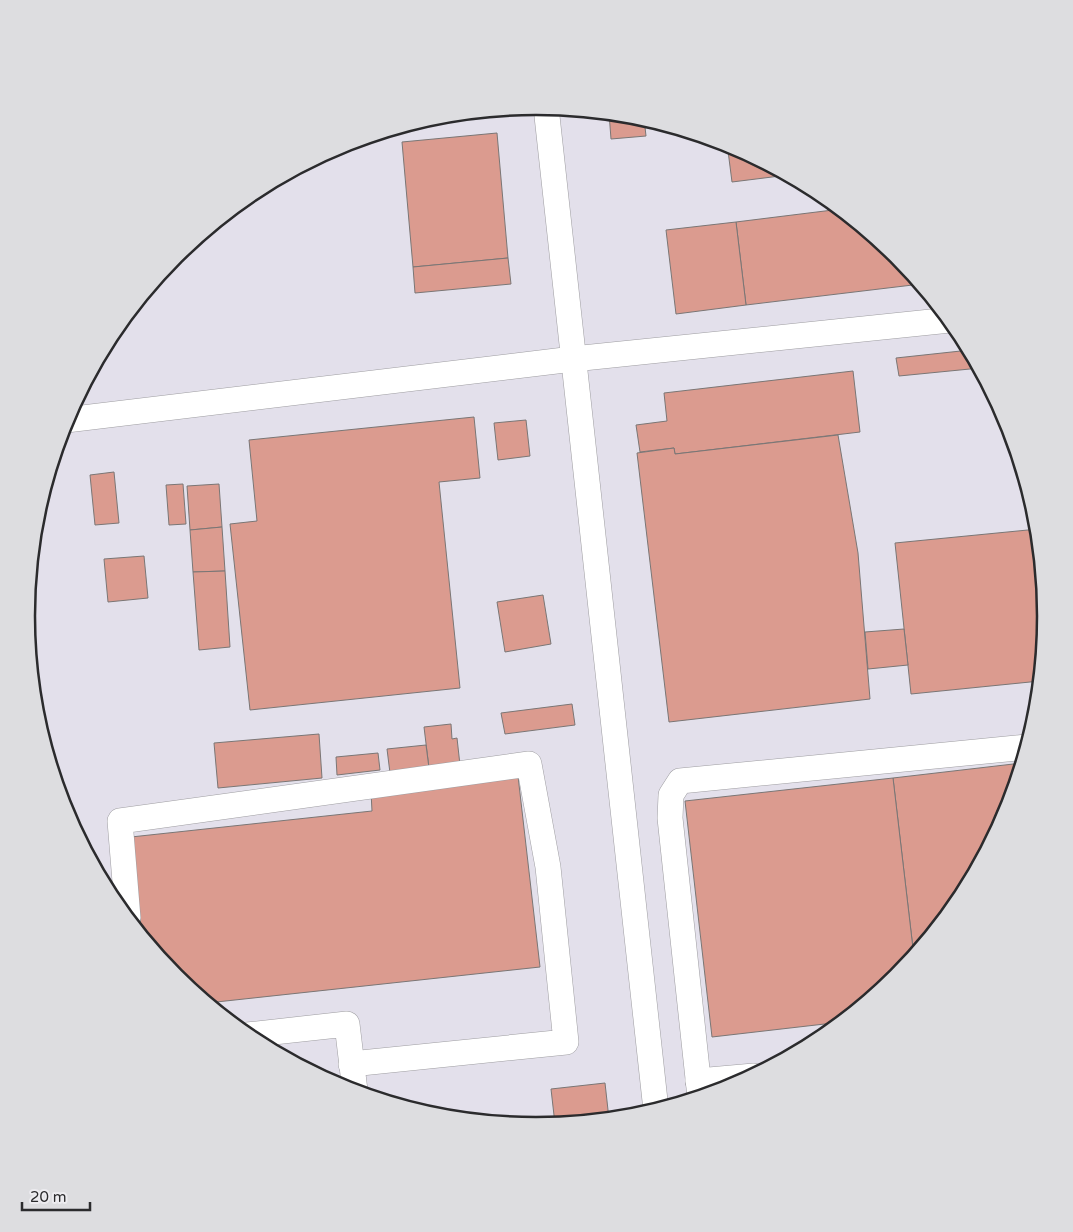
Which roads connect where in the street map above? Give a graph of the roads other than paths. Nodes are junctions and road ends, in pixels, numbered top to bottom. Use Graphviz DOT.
graph roads {
  1 [pos="547,115"];
  2 [pos="941,321"];
  3 [pos="573,359"];
  4 [pos="75,419"];
  5 [pos="1020,748"];
  6 [pos="127,904"];
  7 [pos="259,1034"];
  8 [pos="351,1064"];
  9 [pos="354,1082"];
  10 [pos="699,1089"];
  11 [pos="655,1103"];
  1 -- 3 [label="street"];
  2 -- 3 [label="street"];
  3 -- 4 [label="street"];
  3 -- 11 [label="street"];
  5 -- 10 [label="street"];
  6 -- 8 [label="street"];
  7 -- 8 [label="street"];
  8 -- 9 [label="street"];
}
